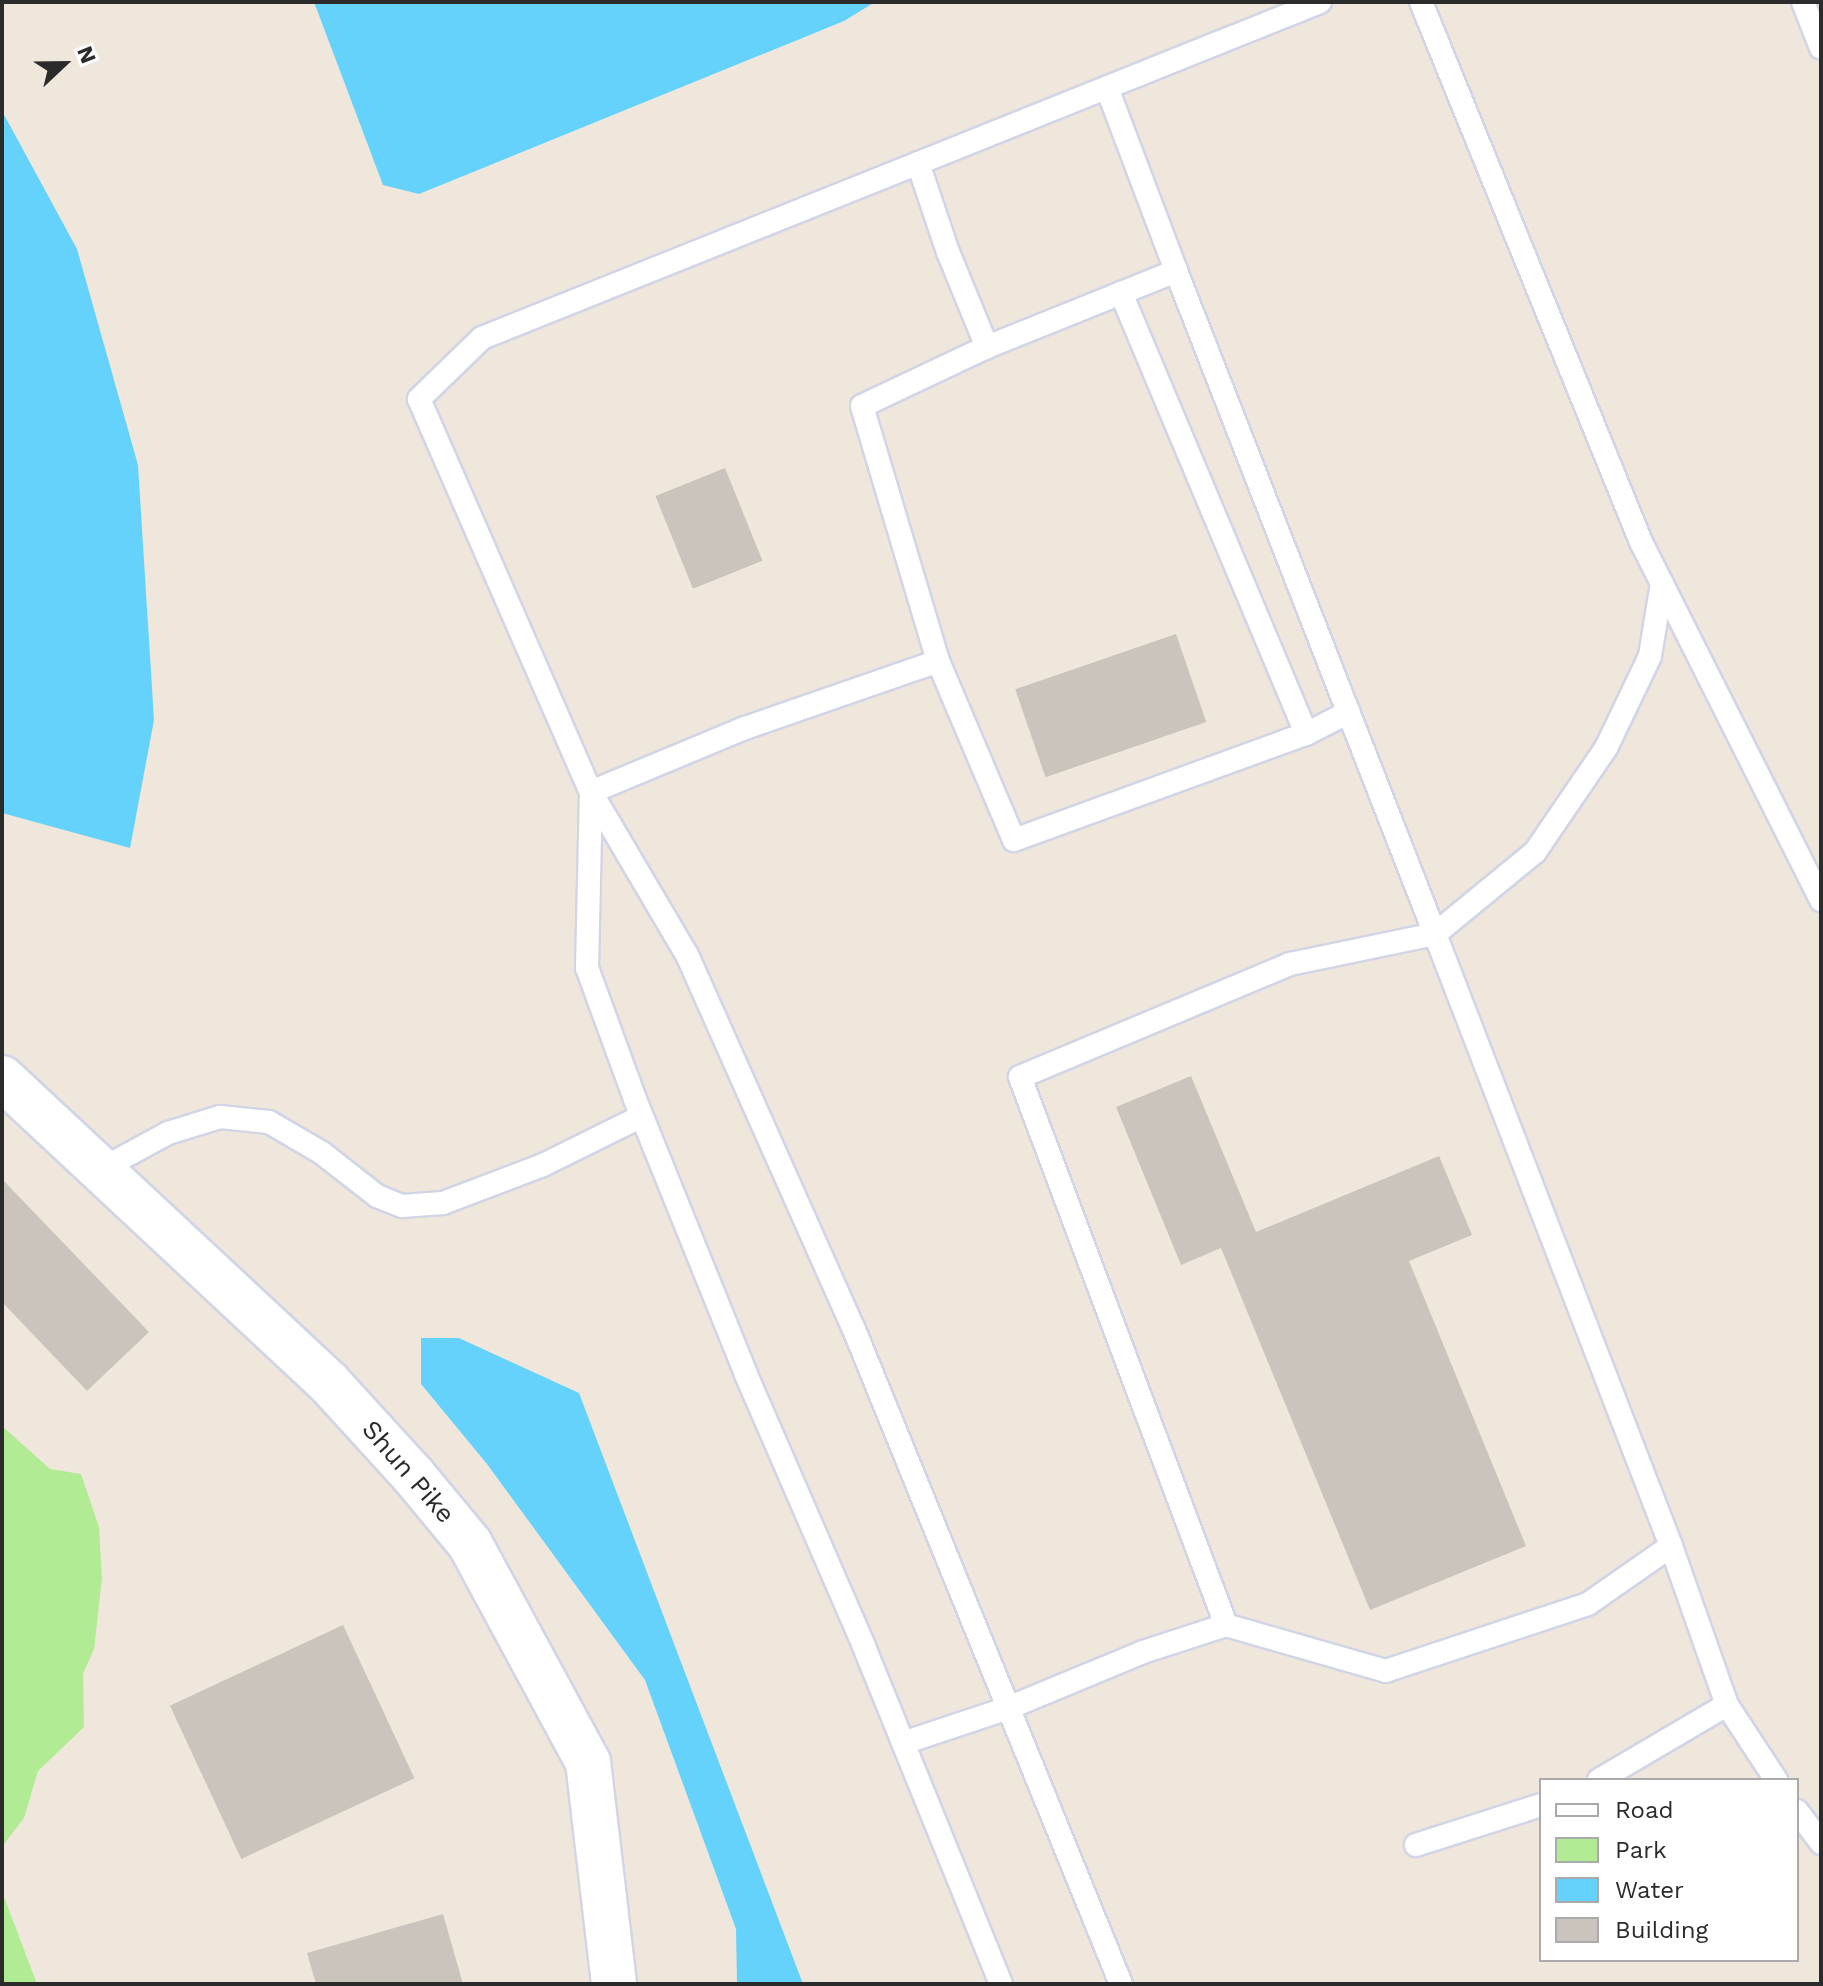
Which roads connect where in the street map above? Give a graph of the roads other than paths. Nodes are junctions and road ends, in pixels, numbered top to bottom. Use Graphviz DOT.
graph roads {
  1 [pos="1320,2"];
  2 [pos="1421,2"];
  3 [pos="1803,2"];
  4 [pos="1821,48"];
  5 [pos="1107,88"];
  6 [pos="918,163"];
  7 [pos="1176,271"];
  8 [pos="1121,293"];
  9 [pos="987,347"];
  10 [pos="1662,583"];
  11 [pos="938,661"];
  12 [pos="1349,712"];
  13 [pos="1306,734"];
  14 [pos="591,792"];
  15 [pos="1821,900"];
  16 [pos="1435,934"];
  17 [pos="2,1078"];
  18 [pos="642,1116"];
  19 [pos="98,1171"];
  20 [pos="1671,1546"];
  21 [pos="1226,1625"];
  22 [pos="1727,1705"];
  23 [pos="1008,1708"];
  24 [pos="903,1743"];
  25 [pos="1602,1778"];
  26 [pos="1775,1778"];
  27 [pos="1539,1806"];
  28 [pos="1799,1814"];
  29 [pos="1821,1843"];
  30 [pos="1416,1845"];
  31 [pos="614,1984"];
  32 [pos="1001,1984"];
  33 [pos="1121,1984"];
  1 -- 5 [label="lane"];
  2 -- 10 [label="lane"];
  3 -- 4 [label="lane"];
  5 -- 6 [label="lane"];
  5 -- 7 [label="lane"];
  6 -- 9 [label="lane"];
  6 -- 14 [label="lane"];
  7 -- 8 [label="lane"];
  7 -- 12 [label="lane"];
  8 -- 9 [label="lane"];
  8 -- 13 [label="lane"];
  9 -- 11 [label="lane"];
  10 -- 15 [label="lane"];
  10 -- 16 [label="lane"];
  11 -- 13 [label="lane"];
  11 -- 14 [label="lane"];
  12 -- 13 [label="lane"];
  12 -- 16 [label="lane"];
  14 -- 18 [label="lane"];
  14 -- 23 [label="lane"];
  16 -- 20 [label="lane"];
  16 -- 21 [label="lane"];
  17 -- 19 [label="main road, Shun Pike"];
  18 -- 19 [label="lane"];
  18 -- 24 [label="lane"];
  19 -- 31 [label="main road, Shun Pike"];
  20 -- 21 [label="lane"];
  20 -- 22 [label="lane"];
  21 -- 23 [label="lane"];
  22 -- 25 [label="lane"];
  22 -- 26 [label="lane"];
  23 -- 24 [label="lane"];
  23 -- 33 [label="lane"];
  24 -- 32 [label="lane"];
  27 -- 30 [label="lane"];
  28 -- 29 [label="lane"];
}
